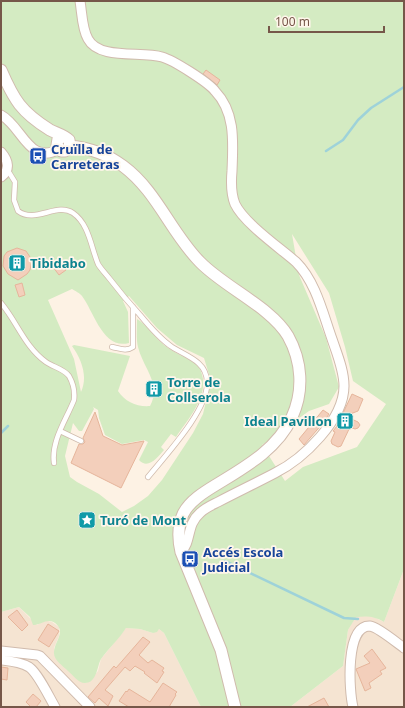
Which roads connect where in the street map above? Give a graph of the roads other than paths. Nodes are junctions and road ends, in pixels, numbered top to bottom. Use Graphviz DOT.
graph roads {
  1 [pos="80,1"];
  2 [pos="1,70"];
  3 [pos="1,115"];
  4 [pos="62,137"];
  5 [pos="70,146"];
  6 [pos="59,149"];
  7 [pos="1,152"];
  8 [pos="8,169"];
  9 [pos="1,177"];
  10 [pos="1,303"];
  11 [pos="133,307"];
  12 [pos="112,347"];
  13 [pos="60,431"];
  14 [pos="81,441"];
  15 [pos="54,463"];
  16 [pos="148,477"];
  17 [pos="181,552"];
  18 [pos="404,648"];
  19 [pos="1,650"];
  20 [pos="1,660"];
  21 [pos="55,707"];
  22 [pos="90,707"];
  23 [pos="235,707"];
  24 [pos="353,707"];
  1 -- 17 [label="street"];
  2 -- 4 [label="street"];
  3 -- 6 [label="street"];
  4 -- 5 [label="street"];
  4 -- 6 [label="street"];
  5 -- 6 [label="street"];
  5 -- 17 [label="street"];
  7 -- 8 [label="street"];
  8 -- 9 [label="street"];
  8 -- 11 [label="lane"];
  10 -- 13 [label="lane"];
  11 -- 12 [label="lane"];
  11 -- 16 [label="lane"];
  13 -- 14 [label="lane"];
  13 -- 15 [label="lane"];
  17 -- 23 [label="street"];
  18 -- 24 [label="street"];
  19 -- 22 [label="street"];
  20 -- 21 [label="street"];
}
